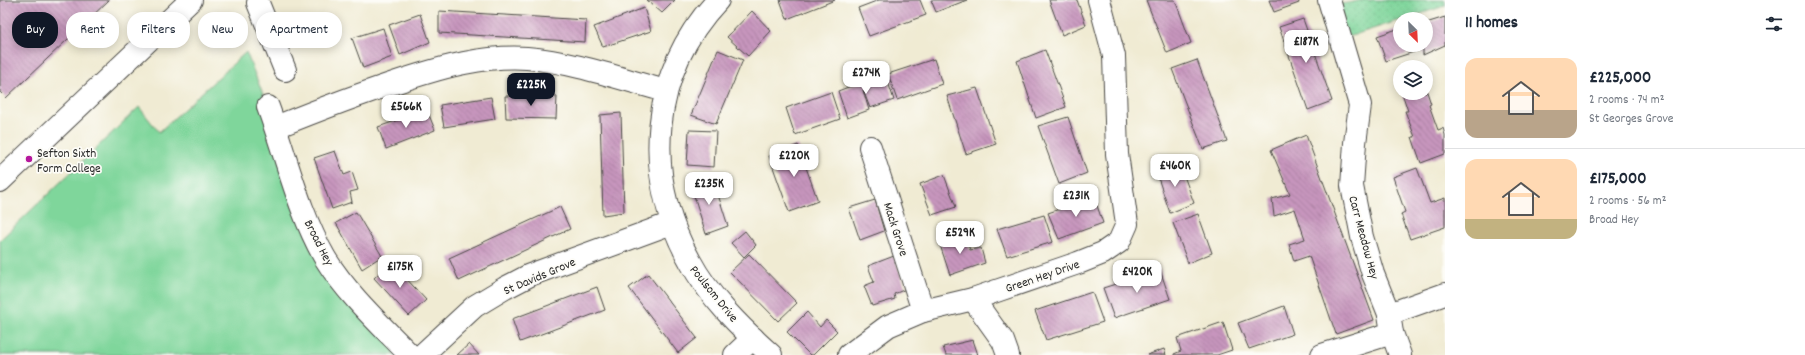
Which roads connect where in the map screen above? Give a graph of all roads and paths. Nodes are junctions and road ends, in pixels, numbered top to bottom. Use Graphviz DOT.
graph roads {
  1 [pos="191,0"];
  2 [pos="718,0"];
  3 [pos="1099,0"];
  4 [pos="1329,0"];
  5 [pos="259,1"];
  6 [pos="285,70"];
  7 [pos="666,91"];
  8 [pos="268,107"];
  9 [pos="276,127"];
  10 [pos="870,147"];
  11 [pos="0,181"];
  12 [pos="672,223"];
  13 [pos="973,298"];
  14 [pos="1435,298"];
  15 [pos="923,311"];
  16 [pos="1390,323"];
  17 [pos="753,338"];
  18 [pos="410,355"];
  19 [pos="422,355"];
  20 [pos="735,355"];
  21 [pos="771,355"];
  22 [pos="849,355"];
  23 [pos="1008,355"];
  24 [pos="1322,355"];
  25 [pos="1400,355"];
  1 -- 11 [label="street"];
  2 -- 7 [label="street, Poulsom Drive"];
  3 -- 13 [label="street, Green Hey Drive"];
  4 -- 16 [label="street, Carr Meadow Hey"];
  5 -- 6 [label="street"];
  7 -- 9 [label="street"];
  7 -- 12 [label="street, Poulsom Drive"];
  8 -- 9 [label="street, Broad Hey"];
  9 -- 18 [label="street, Broad Hey"];
  10 -- 15 [label="street, Mack Grove"];
  12 -- 17 [label="street, Poulsom Drive"];
  12 -- 19 [label="street, St Davids Grove"];
  13 -- 15 [label="street, Green Hey Drive"];
  13 -- 23 [label="street"];
  14 -- 16 [label="street"];
  15 -- 22 [label="street, Green Hey Drive"];
  16 -- 24 [label="street"];
  16 -- 25 [label="street, Carr Meadow Hey"];
  17 -- 20 [label="street"];
  17 -- 21 [label="street, Poulsom Drive"];
}
